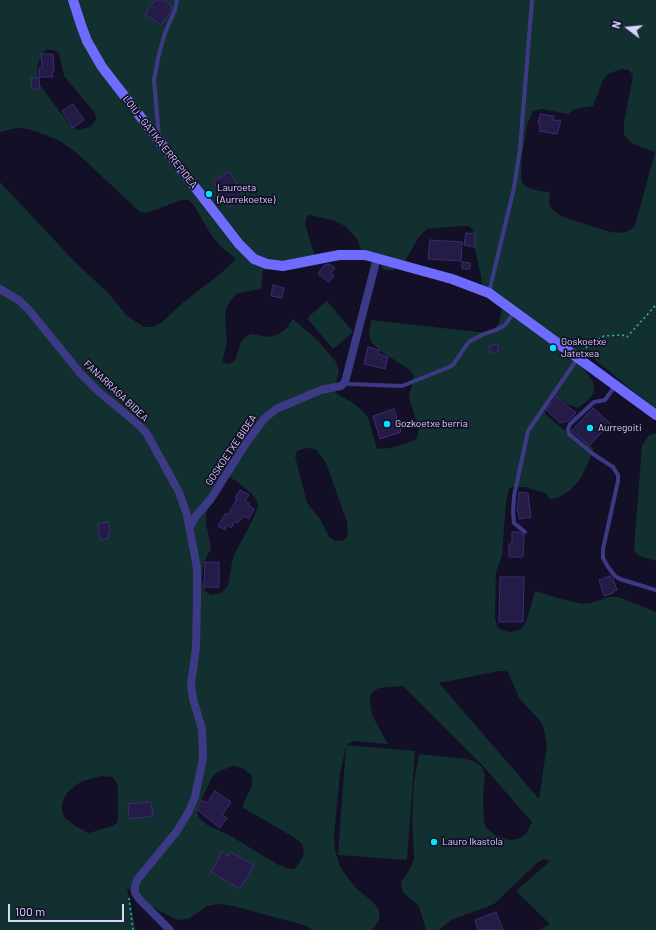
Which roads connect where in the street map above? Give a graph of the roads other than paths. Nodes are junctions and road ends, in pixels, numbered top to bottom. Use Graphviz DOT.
graph roads {
  1 [pos="73,0"];
  2 [pos="177,0"];
  3 [pos="532,0"];
  4 [pos="159,140"];
  5 [pos="377,258"];
  6 [pos="0,289"];
  7 [pos="489,293"];
  8 [pos="515,311"];
  9 [pos="578,357"];
  10 [pos="345,382"];
  11 [pos="616,385"];
  12 [pos="656,415"];
  13 [pos="190,527"];
  14 [pos="525,532"];
  15 [pos="656,590"];
  16 [pos="170,930"];
  1 -- 4 [label="street, LOIU - GATIKA ERREPIDEA"];
  2 -- 4 [label="lane"];
  3 -- 7 [label="lane"];
  4 -- 5 [label="street, LOIU - GATIKA ERREPIDEA"];
  5 -- 7 [label="street, LOIU - GATIKA ERREPIDEA"];
  5 -- 10 [label="street"];
  6 -- 13 [label="street, FANARRAGA BIDEA"];
  7 -- 8 [label="street, LOIU - GATIKA ERREPIDEA"];
  8 -- 9 [label="street, LOIU - GATIKA ERREPIDEA"];
  8 -- 10 [label="lane, GOSKOETXE BIDEA"];
  9 -- 11 [label="street, LOIU - GATIKA ERREPIDEA"];
  9 -- 14 [label="lane"];
  10 -- 13 [label="street, GOSKOETXE BIDEA"];
  11 -- 12 [label="street, LOIU - GATIKA ERREPIDEA"];
  11 -- 15 [label="lane"];
  13 -- 16 [label="street, FANARRAGA BIDEA"];
}
